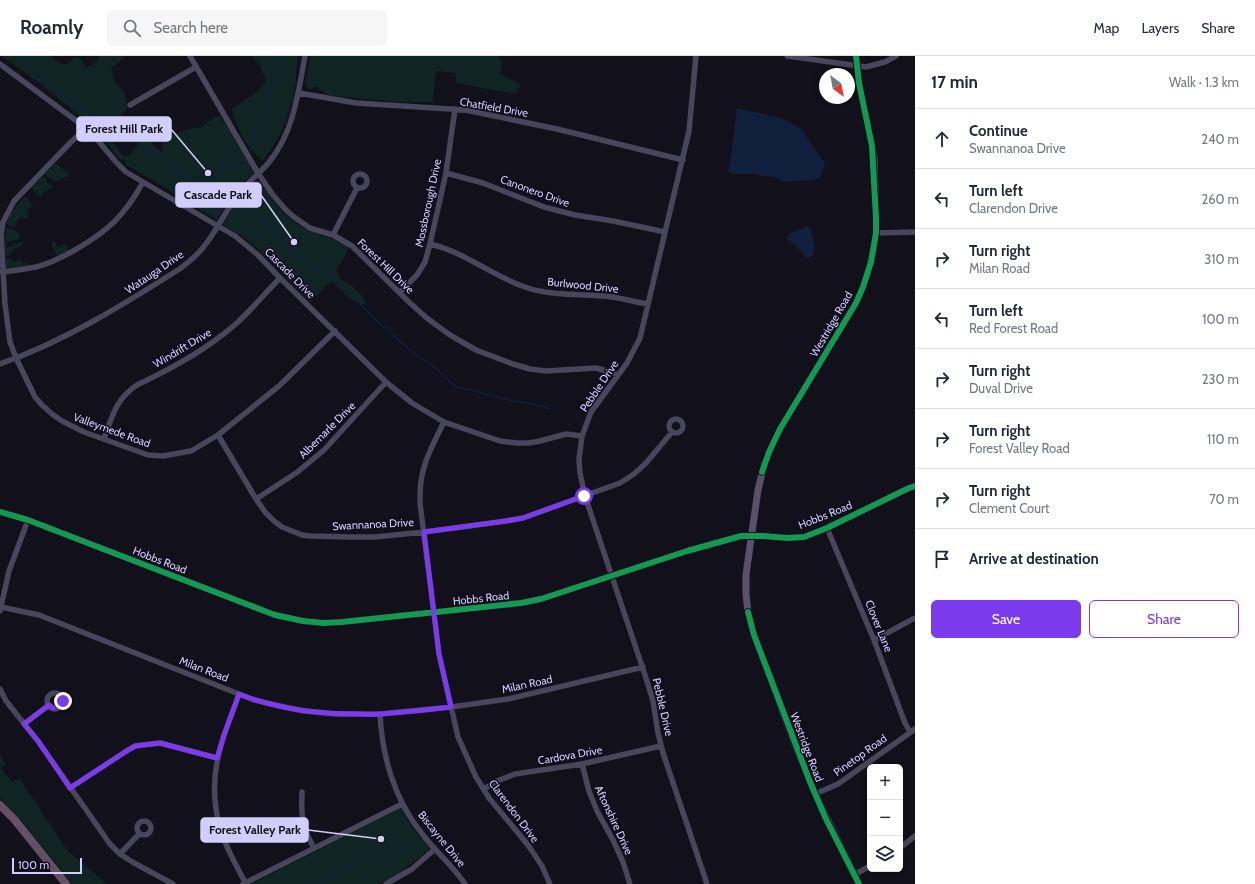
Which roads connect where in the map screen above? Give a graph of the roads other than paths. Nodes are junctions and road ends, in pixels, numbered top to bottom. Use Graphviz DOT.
graph roads {
  1 [pos="190,56"];
  2 [pos="305,56"];
  3 [pos="696,56"];
  4 [pos="787,56"];
  5 [pos="856,56"];
  6 [pos="896,56"];
  7 [pos="0,64"];
  8 [pos="856,66"];
  9 [pos="196,67"];
  10 [pos="299,93"];
  11 [pos="130,105"];
  12 [pos="455,109"];
  13 [pos="86,128"];
  14 [pos="682,160"];
  15 [pos="258,173"];
  16 [pos="446,173"];
  17 [pos="143,182"];
  18 [pos="357,188"];
  19 [pos="218,225"];
  20 [pos="665,232"];
  21 [pos="915,232"];
  22 [pos="876,233"];
  23 [pos="1,234"];
  24 [pos="333,235"];
  25 [pos="430,244"];
  26 [pos="2,272"];
  27 [pos="280,278"];
  28 [pos="400,292"];
  29 [pos="648,304"];
  30 [pos="335,331"];
  31 [pos="16,358"];
  32 [pos="0,364"];
  33 [pos="618,375"];
  34 [pos="386,382"];
  35 [pos="444,422"];
  36 [pos="672,432"];
  37 [pos="218,435"];
  38 [pos="582,436"];
  39 [pos="104,439"];
  40 [pos="915,486"];
  41 [pos="584,496"];
  42 [pos="256,499"];
  43 [pos="0,512"];
  44 [pos="28,520"];
  45 [pos="827,528"];
  46 [pos="424,532"];
  47 [pos="751,536"];
  48 [pos="612,576"];
  49 [pos="0,609"];
  50 [pos="434,613"];
  51 [pos="915,618"];
  52 [pos="874,640"];
  53 [pos="643,667"];
  54 [pos="0,689"];
  55 [pos="239,694"];
  56 [pos="49,705"];
  57 [pos="451,707"];
  58 [pos="380,714"];
  59 [pos="24,724"];
  60 [pos="912,730"];
  61 [pos="661,746"];
  62 [pos="217,758"];
  63 [pos="582,764"];
  64 [pos="70,788"];
  65 [pos="484,789"];
  66 [pos="302,792"];
  67 [pos="815,794"];
  68 [pos="402,804"];
  69 [pos="0,805"];
  70 [pos="139,834"];
  71 [pos="915,836"];
  72 [pos="903,846"];
  73 [pos="314,848"];
  74 [pos="435,849"];
  75 [pos="120,854"];
  76 [pos="867,868"];
  77 [pos="854,875"];
  78 [pos="66,884"];
  79 [pos="173,884"];
  80 [pos="245,884"];
  81 [pos="386,884"];
  82 [pos="465,884"];
  83 [pos="550,884"];
  84 [pos="630,884"];
  85 [pos="707,884"];
  86 [pos="858,884"];
  1 -- 9 [label="street, Forest Hill Drive"];
  2 -- 10 [label="street, Watauga Drive"];
  3 -- 14 [label="street, Pebble Drive"];
  4 -- 8 [label="street"];
  5 -- 8 [label="main road, Westridge Road"];
  6 -- 8 [label="street"];
  7 -- 13 [label="street, Cascade Drive"];
  8 -- 22 [label="main road, Westridge Road"];
  9 -- 11 [label="street"];
  9 -- 15 [label="street, Forest Hill Drive"];
  10 -- 12 [label="street, Chatfield Drive"];
  10 -- 15 [label="street, Watauga Drive"];
  12 -- 14 [label="street, Chatfield Drive"];
  12 -- 16 [label="street, Mossborough Drive"];
  13 -- 17 [label="street, Cascade Drive"];
  13 -- 23 [label="street, Valleymede Road"];
  14 -- 20 [label="street, Pebble Drive"];
  15 -- 19 [label="street, Watauga Drive"];
  15 -- 24 [label="street, Forest Hill Drive"];
  16 -- 20 [label="street, Canonero Drive"];
  16 -- 25 [label="street, Mossborough Drive"];
  17 -- 19 [label="street, Cascade Drive"];
  17 -- 26 [label="street"];
  18 -- 24 [label="street"];
  19 -- 27 [label="street, Cascade Drive"];
  19 -- 31 [label="street, Watauga Drive"];
  20 -- 29 [label="street, Pebble Drive"];
  21 -- 22 [label="street"];
  22 -- 47 [label="main road, Westridge Road"];
  23 -- 26 [label="street, Valleymede Road"];
  24 -- 28 [label="street, Forest Hill Drive"];
  25 -- 28 [label="street, Mossborough Drive"];
  25 -- 29 [label="street, Burlwood Drive"];
  26 -- 31 [label="street, Valleymede Road"];
  27 -- 30 [label="street, Cascade Drive"];
  27 -- 39 [label="street, Windrift Drive"];
  28 -- 33 [label="street, Forest Hill Drive"];
  29 -- 33 [label="street, Pebble Drive"];
  30 -- 34 [label="street, Cascade Drive"];
  30 -- 37 [label="street, Valleymede Road"];
  31 -- 32 [label="street, Watauga Drive"];
  31 -- 39 [label="street, Valleymede Road"];
  33 -- 38 [label="street, Pebble Drive"];
  34 -- 35 [label="street, Cascade Drive"];
  34 -- 42 [label="street, Albemarle Drive"];
  35 -- 38 [label="street, Cascade Drive"];
  35 -- 46 [label="street, Clarendon Drive"];
  36 -- 41 [label="street, Swannanoa Drive"];
  37 -- 39 [label="street, Valleymede Road"];
  37 -- 42 [label="street, Swannanoa Drive"];
  38 -- 41 [label="street, Pebble Drive"];
  40 -- 45 [label="street, Hobbs Road"];
  41 -- 46 [label="street, Swannanoa Drive"];
  41 -- 48 [label="street, Pebble Drive"];
  42 -- 46 [label="street, Swannanoa Drive"];
  43 -- 44 [label="street, Hobbs Road"];
  44 -- 49 [label="street"];
  44 -- 50 [label="street, Hobbs Road"];
  45 -- 47 [label="street, Hobbs Road"];
  45 -- 52 [label="street, Clover Lane"];
  46 -- 50 [label="street, Clarendon Drive"];
  47 -- 48 [label="street, Hobbs Road"];
  47 -- 67 [label="main road, Westridge Road"];
  48 -- 50 [label="street, Hobbs Road"];
  48 -- 53 [label="street, Pebble Drive"];
  49 -- 55 [label="street, Milan Road"];
  50 -- 57 [label="street, Clarendon Drive"];
  51 -- 52 [label="street"];
  52 -- 60 [label="street, Clover Lane"];
  53 -- 57 [label="street, Milan Road"];
  53 -- 61 [label="street, Pebble Drive"];
  54 -- 59 [label="street"];
  55 -- 58 [label="street, Milan Road"];
  55 -- 62 [label="street"];
  56 -- 59 [label="street"];
  57 -- 58 [label="street, Milan Road"];
  57 -- 65 [label="street, Clarendon Drive"];
  58 -- 68 [label="street, Biscayne Drive"];
  59 -- 64 [label="street"];
  60 -- 67 [label="street, Pinetop Road"];
  61 -- 63 [label="street, Cardova Drive"];
  61 -- 85 [label="street, Pebble Drive"];
  62 -- 64 [label="street"];
  62 -- 80 [label="street"];
  63 -- 65 [label="street, Cardova Drive"];
  63 -- 84 [label="street, Aftonshire Drive"];
  64 -- 75 [label="street"];
  65 -- 83 [label="street, Clarendon Drive"];
  66 -- 73 [label="street"];
  67 -- 77 [label="main road, Westridge Road"];
  68 -- 73 [label="street"];
  68 -- 74 [label="street, Biscayne Drive"];
  69 -- 78 [label="highway"];
  70 -- 75 [label="street"];
  71 -- 72 [label="street"];
  73 -- 80 [label="street"];
  74 -- 81 [label="street"];
  74 -- 82 [label="street, Biscayne Drive"];
  75 -- 79 [label="street"];
  76 -- 77 [label="street"];
  77 -- 86 [label="main road, Westridge Road"];
}
